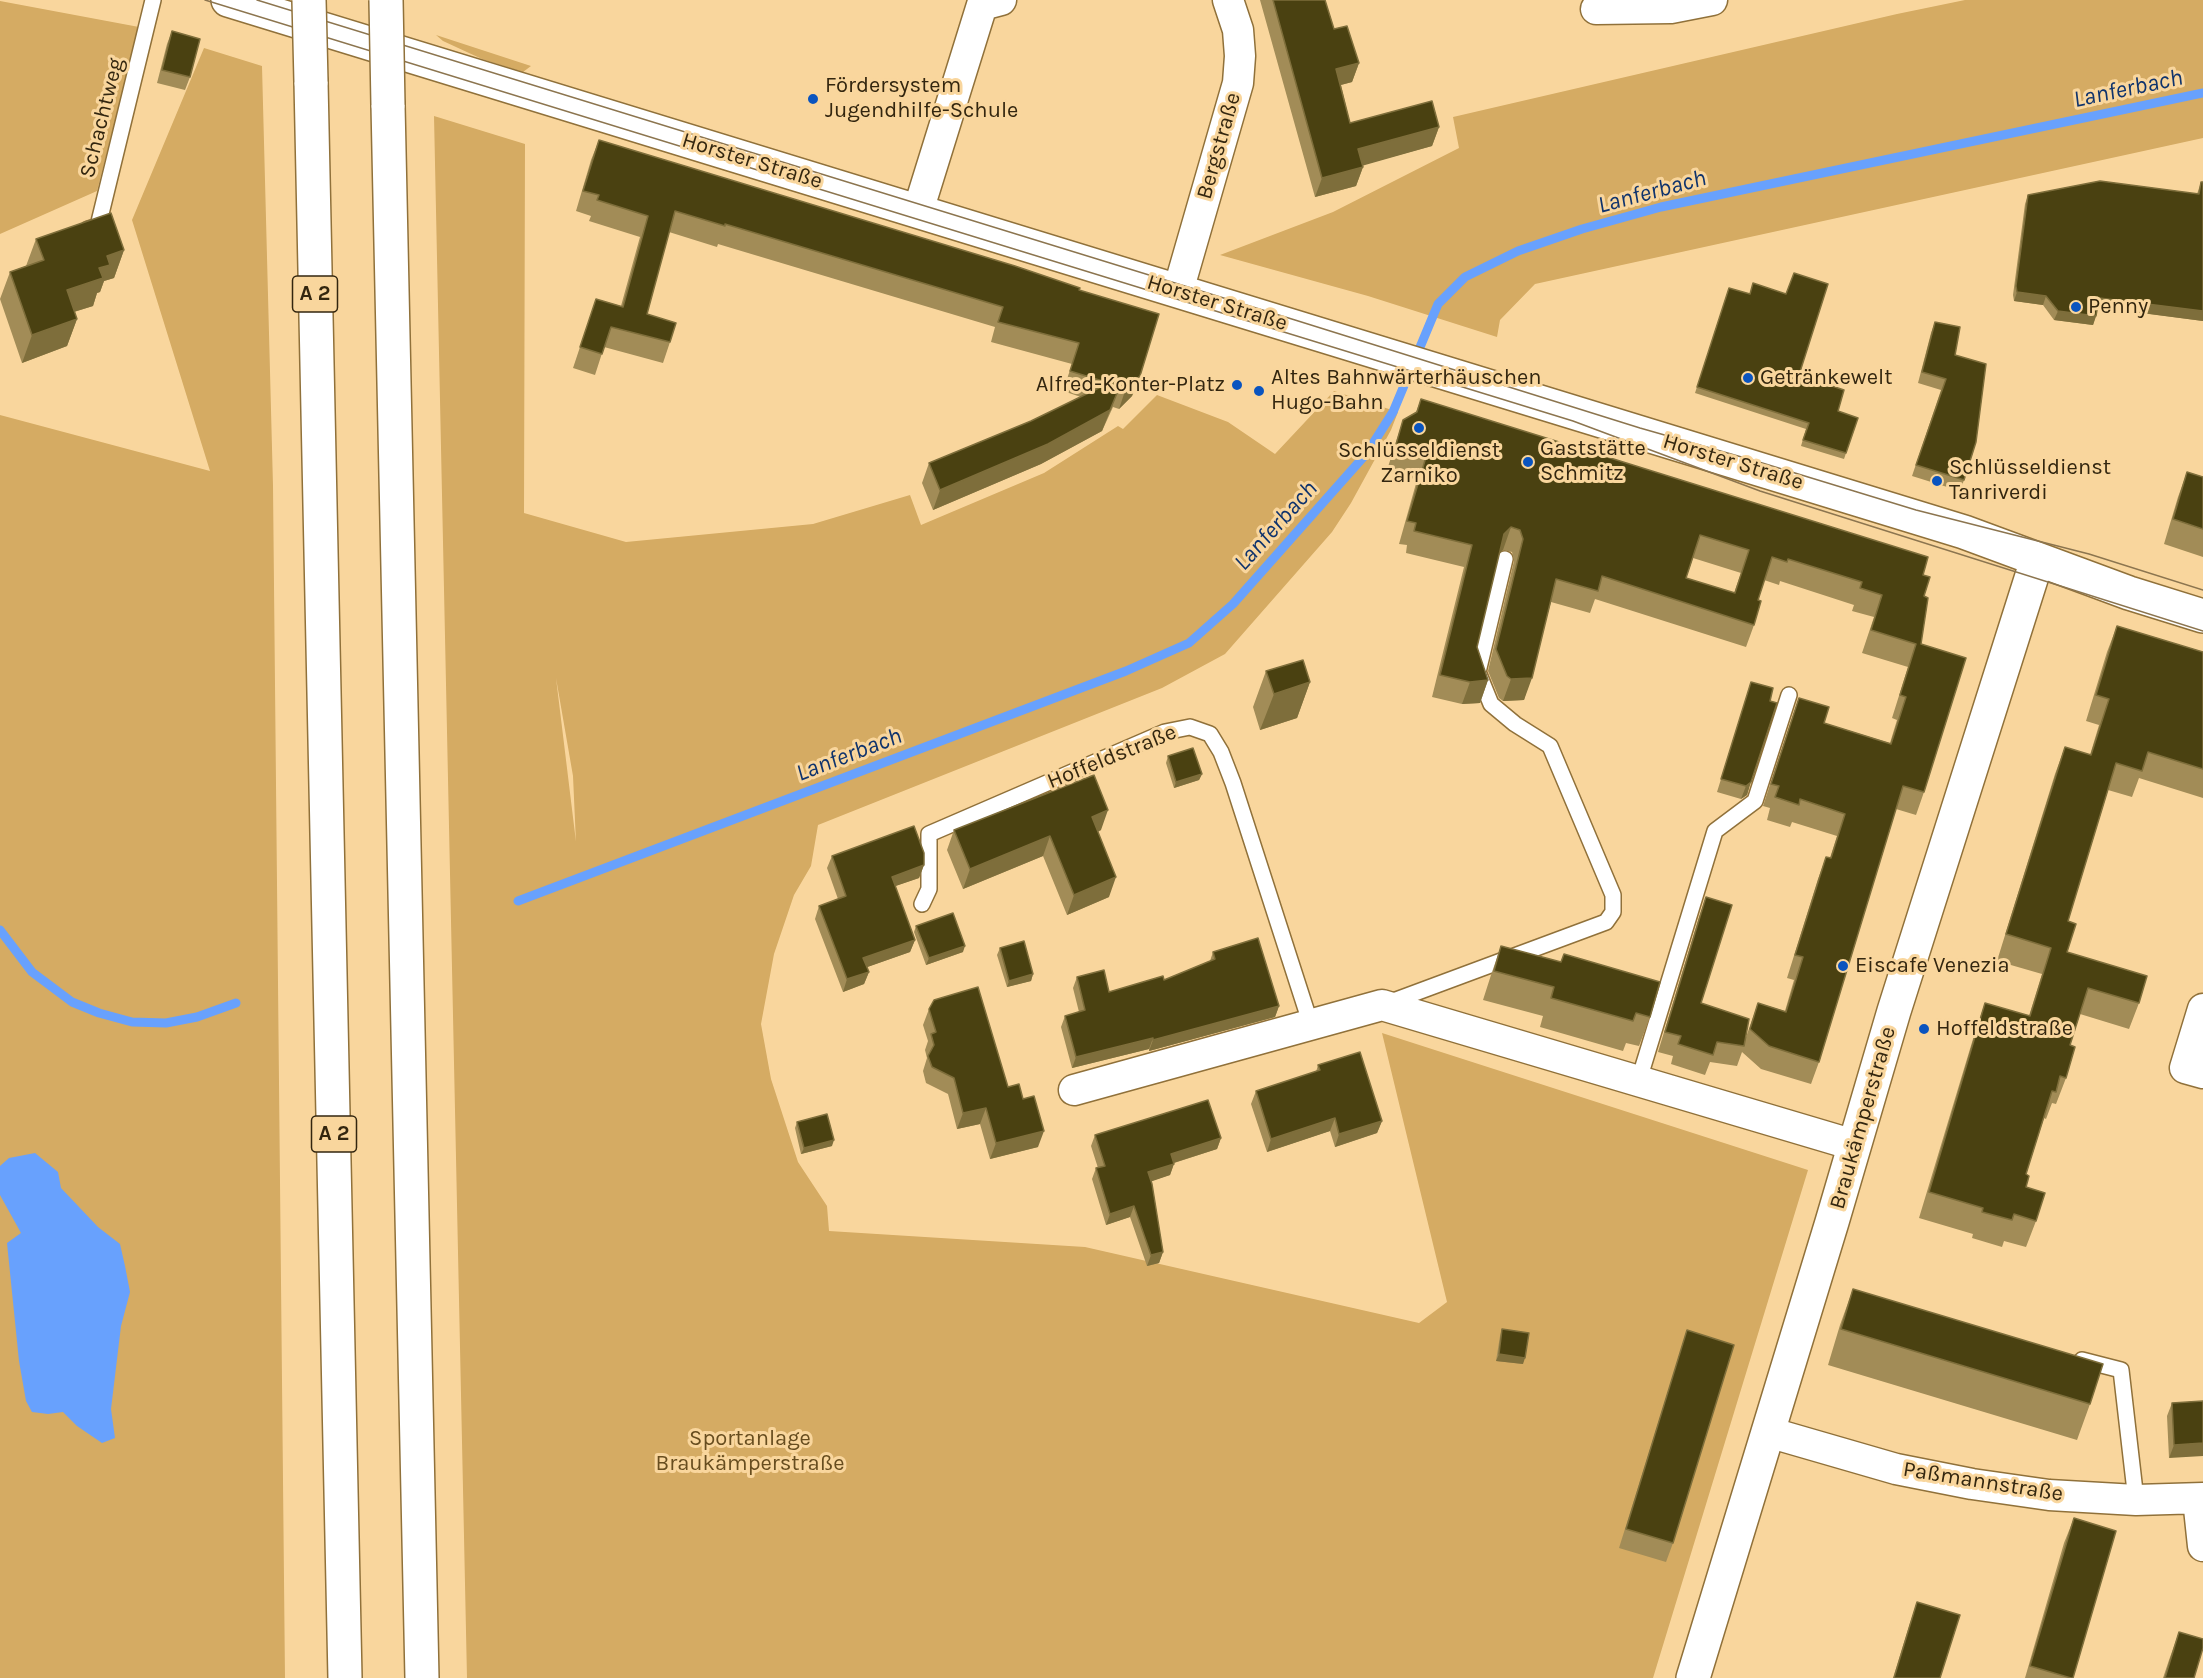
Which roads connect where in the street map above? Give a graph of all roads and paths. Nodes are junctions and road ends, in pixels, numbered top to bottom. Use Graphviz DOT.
graph roads {
  1 [pos="153,0"];
  2 [pos="228,0"];
  3 [pos="309,0"];
  4 [pos="386,0"];
  5 [pos="1228,0"];
  6 [pos="1712,0"];
  7 [pos="988,2"];
  8 [pos="1670,4"];
  9 [pos="1596,9"];
  10 [pos="918,211"];
  11 [pos="78,232"];
  12 [pos="1178,291"];
  13 [pos="1505,559"];
  14 [pos="2037,560"];
  15 [pos="2203,616"];
  16 [pos="1789,695"];
  17 [pos="922,904"];
  18 [pos="1382,1005"];
  19 [pos="2203,1009"];
  20 [pos="1311,1025"];
  21 [pos="2203,1073"];
  22 [pos="1638,1083"];
  23 [pos="1074,1090"];
  24 [pos="1854,1145"];
  25 [pos="2065,1355"];
  26 [pos="1768,1432"];
  27 [pos="2201,1498"];
  28 [pos="2136,1500"];
  29 [pos="2203,1546"];
  30 [pos="345,1678"];
  31 [pos="422,1678"];
  32 [pos="1693,1678"];
  1 -- 11 [label="lane, Schachtweg"];
  2 -- 10 [label="main road, Horster Straße"];
  3 -- 30 [label="main road, A 2, bridge"];
  4 -- 31 [label="main road, bridge"];
  5 -- 12 [label="street, Bergstraße"];
  6 -- 8 [label="street"];
  7 -- 10 [label="street"];
  8 -- 9 [label="street"];
  10 -- 12 [label="main road, Horster Straße"];
  12 -- 14 [label="main road, Horster Straße"];
  13 -- 18 [label="lane"];
  14 -- 15 [label="main road, Horster Straße"];
  14 -- 24 [label="main road, Braukämperstraße"];
  16 -- 22 [label="lane"];
  17 -- 20 [label="lane, Hoffeldstraße"];
  18 -- 20 [label="street"];
  18 -- 22 [label="street"];
  19 -- 21 [label="street"];
  20 -- 23 [label="street"];
  22 -- 24 [label="street"];
  24 -- 26 [label="main road, Braukämperstraße"];
  25 -- 28 [label="lane"];
  26 -- 28 [label="street, Paßmannstraße"];
  26 -- 32 [label="main road, Braukämperstraße"];
  27 -- 28 [label="street, Paßmannstraße"];
  27 -- 29 [label="street"];
}
